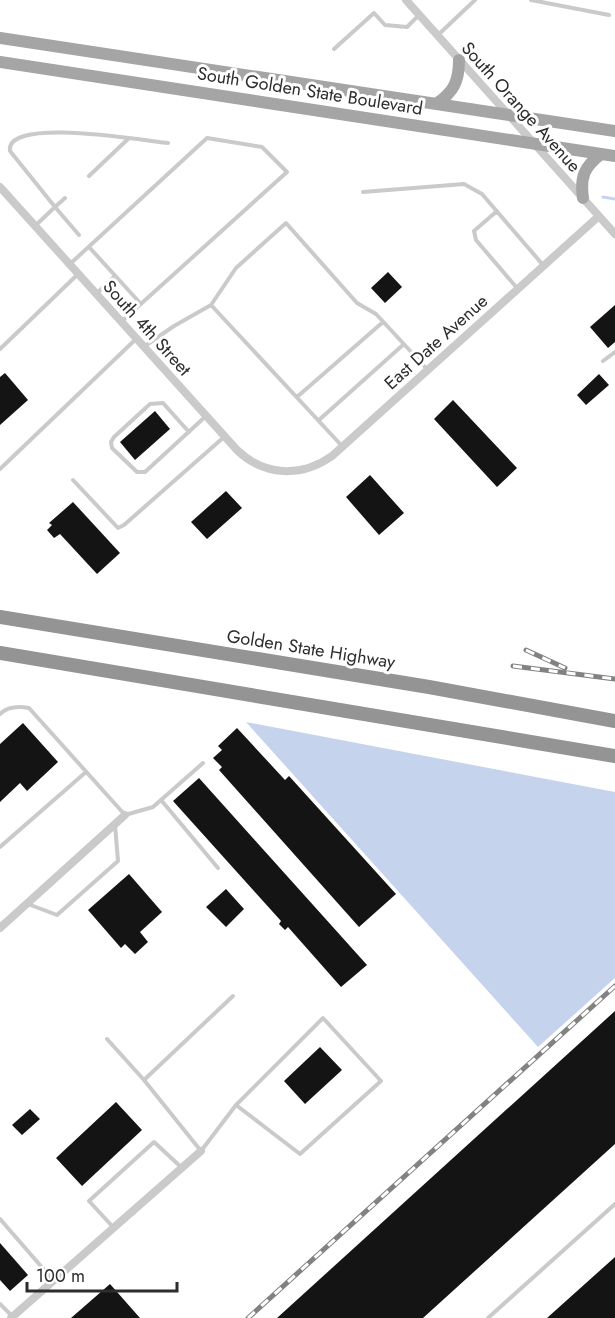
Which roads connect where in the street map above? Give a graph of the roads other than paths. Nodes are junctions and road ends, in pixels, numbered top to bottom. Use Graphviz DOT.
graph roads {
  1 [pos="406,0"];
  2 [pos="475,0"];
  3 [pos="531,0"];
  4 [pos="419,15"];
  5 [pos="609,15"];
  6 [pos="437,35"];
  7 [pos="0,38"];
  8 [pos="334,49"];
  9 [pos="459,60"];
  10 [pos="0,62"];
  11 [pos="436,104"];
  12 [pos="508,115"];
  13 [pos="615,130"];
  14 [pos="129,139"];
  15 [pos="531,142"];
  16 [pos="168,144"];
  17 [pos="601,154"];
  18 [pos="615,156"];
  19 [pos="89,176"];
  20 [pos="0,187"];
  21 [pos="363,192"];
  22 [pos="65,198"];
  23 [pos="583,198"];
  24 [pos="55,207"];
  25 [pos="497,211"];
  26 [pos="599,216"];
  27 [pos="35,226"];
  28 [pos="615,234"];
  29 [pos="79,235"];
  30 [pos="89,247"];
  31 [pos="70,264"];
  32 [pos="543,265"];
  33 [pos="79,274"];
  34 [pos="115,276"];
  35 [pos="517,289"];
  36 [pos="96,293"];
  37 [pos="141,304"];
  38 [pos="211,305"];
  39 [pos="122,322"];
  40 [pos="383,322"];
  41 [pos="137,339"];
  42 [pos="404,344"];
  43 [pos="144,347"];
  44 [pos="0,349"];
  45 [pos="615,352"];
  46 [pos="603,361"];
  47 [pos="428,370"];
  48 [pos="297,397"];
  49 [pos="207,416"];
  50 [pos="319,420"];
  51 [pos="189,432"];
  52 [pos="225,436"];
  53 [pos="343,446"];
  54 [pos="0,469"];
  55 [pos="284,472"];
  56 [pos="74,480"];
  57 [pos="0,617"];
  58 [pos="0,653"];
  59 [pos="0,714"];
  60 [pos="615,721"];
  61 [pos="615,756"];
  62 [pos="203,763"];
  63 [pos="87,772"];
  64 [pos="160,800"];
  65 [pos="125,815"];
  66 [pos="114,825"];
  67 [pos="0,847"];
  68 [pos="218,868"];
  69 [pos="27,903"];
  70 [pos="0,928"];
  71 [pos="233,996"];
  72 [pos="107,1038"];
  73 [pos="144,1080"];
  74 [pos="236,1105"];
  75 [pos="201,1150"];
  76 [pos="181,1168"];
  77 [pos="615,1204"];
  78 [pos="0,1219"];
  79 [pos="113,1228"];
  80 [pos="54,1280"];
  81 [pos="0,1304"];
  82 [pos="11,1318"];
  83 [pos="488,1318"];
  1 -- 4 [label="street, South Orange Avenue"];
  2 -- 6 [label="lane"];
  3 -- 5 [label="lane"];
  4 -- 6 [label="street, South Orange Avenue"];
  4 -- 8 [label="lane"];
  6 -- 9 [label="street, South Orange Avenue"];
  7 -- 11 [label="main road, South Golden State Boulevard"];
  9 -- 11 [label="main road"];
  9 -- 12 [label="street, South Orange Avenue"];
  10 -- 15 [label="main road, South Golden State Boulevard"];
  11 -- 12 [label="main road, South Golden State Boulevard"];
  12 -- 13 [label="main road, South Golden State Boulevard"];
  12 -- 15 [label="street, South Orange Avenue"];
  14 -- 16 [label="lane"];
  14 -- 19 [label="lane"];
  14 -- 24 [label="lane"];
  15 -- 17 [label="main road, South Golden State Boulevard"];
  15 -- 23 [label="street, South Orange Avenue"];
  17 -- 18 [label="main road, South Golden State Boulevard"];
  17 -- 23 [label="main road"];
  20 -- 27 [label="street, South 4th Street"];
  21 -- 25 [label="lane"];
  22 -- 24 [label="lane"];
  23 -- 26 [label="street, South Orange Avenue"];
  24 -- 27 [label="lane"];
  24 -- 29 [label="lane"];
  25 -- 32 [label="lane"];
  25 -- 35 [label="lane"];
  26 -- 28 [label="street, South Orange Avenue"];
  26 -- 32 [label="street, East Date Avenue"];
  27 -- 31 [label="street, South 4th Street"];
  30 -- 31 [label="lane"];
  30 -- 34 [label="lane"];
  30 -- 37 [label="lane"];
  31 -- 33 [label="street, South 4th Street"];
  32 -- 35 [label="street, East Date Avenue"];
  33 -- 36 [label="street, South 4th Street"];
  33 -- 44 [label="lane"];
  34 -- 36 [label="lane"];
  34 -- 37 [label="lane"];
  35 -- 47 [label="street, East Date Avenue"];
  36 -- 39 [label="street, South 4th Street"];
  37 -- 39 [label="lane"];
  38 -- 40 [label="lane"];
  38 -- 43 [label="lane"];
  38 -- 48 [label="lane"];
  39 -- 41 [label="street, South 4th Street"];
  40 -- 42 [label="lane"];
  40 -- 48 [label="lane"];
  41 -- 43 [label="street, South 4th Street"];
  41 -- 54 [label="lane"];
  42 -- 47 [label="lane"];
  42 -- 50 [label="lane"];
  43 -- 49 [label="street, South 4th Street"];
  45 -- 46 [label="lane"];
  47 -- 53 [label="street, East Date Avenue"];
  48 -- 50 [label="lane"];
  49 -- 51 [label="lane"];
  49 -- 52 [label="street, South 4th Street"];
  50 -- 53 [label="lane"];
  51 -- 51 [label="lane"];
  52 -- 55 [label="street, South 4th Street"];
  52 -- 56 [label="lane"];
  53 -- 55 [label="street, East Date Avenue"];
  57 -- 60 [label="highway, Golden State Highway"];
  58 -- 61 [label="highway"];
  59 -- 63 [label="lane"];
  62 -- 64 [label="lane"];
  63 -- 65 [label="lane"];
  63 -- 67 [label="lane"];
  64 -- 65 [label="lane"];
  64 -- 68 [label="lane"];
  65 -- 66 [label="street"];
  66 -- 69 [label="street"];
  66 -- 69 [label="lane"];
  69 -- 70 [label="street"];
  71 -- 73 [label="lane"];
  72 -- 73 [label="lane"];
  73 -- 75 [label="lane"];
  74 -- 74 [label="lane"];
  74 -- 75 [label="lane"];
  75 -- 76 [label="street"];
  76 -- 79 [label="street"];
  76 -- 79 [label="lane"];
  77 -- 83 [label="lane"];
  78 -- 80 [label="lane"];
  79 -- 80 [label="street"];
  80 -- 82 [label="street"];
  81 -- 82 [label="lane"];
}
